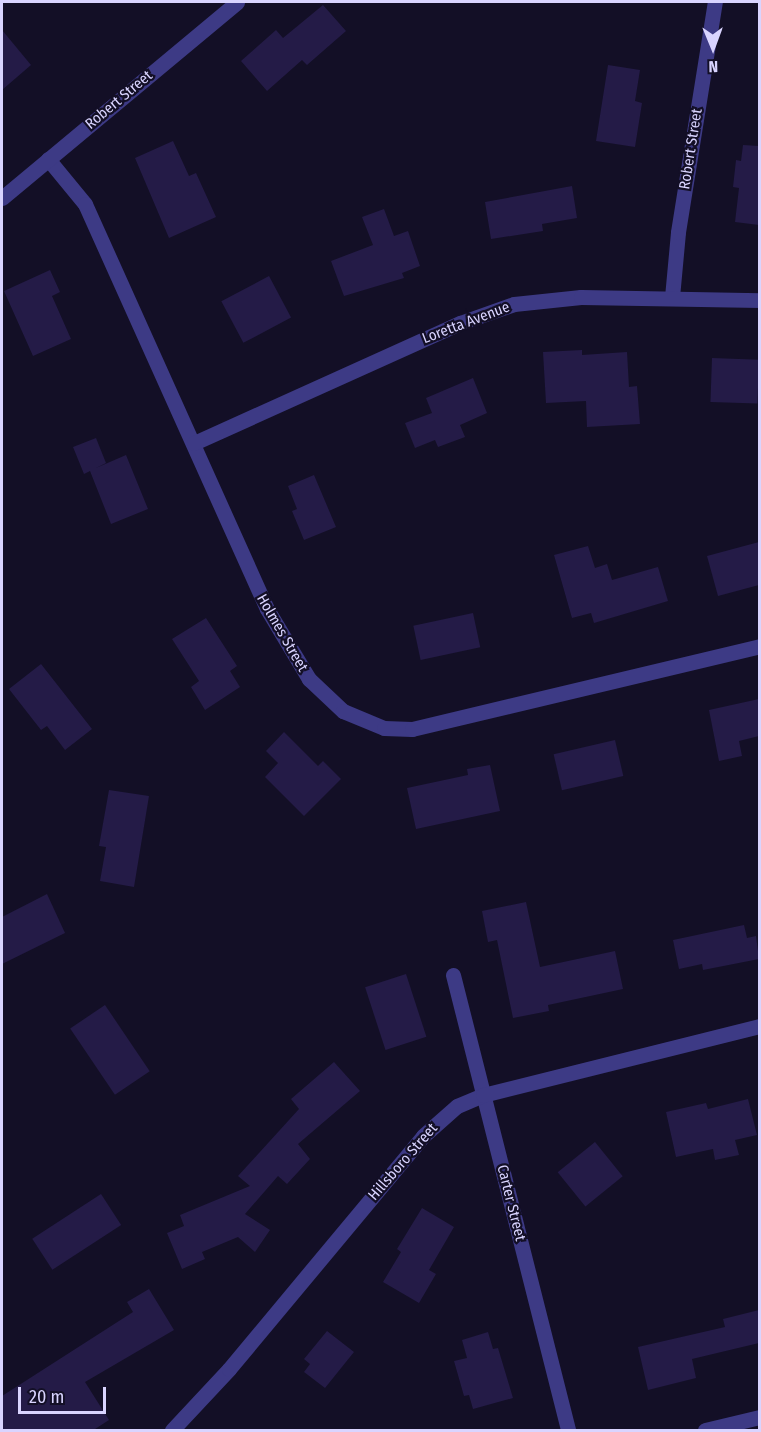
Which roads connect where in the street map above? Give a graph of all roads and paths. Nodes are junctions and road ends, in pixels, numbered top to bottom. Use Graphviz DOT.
graph roads {
  1 [pos="237,2"];
  2 [pos="716,2"];
  3 [pos="48,159"];
  4 [pos="2,198"];
  5 [pos="672,297"];
  6 [pos="759,300"];
  7 [pos="194,443"];
  8 [pos="759,646"];
  9 [pos="453,975"];
  10 [pos="759,1026"];
  11 [pos="483,1095"];
  12 [pos="759,1417"];
  13 [pos="172,1431"];
  14 [pos="568,1431"];
  15 [pos="705,1431"];
  1 -- 3 [label="street, Robert Street"];
  2 -- 5 [label="street, Robert Street"];
  3 -- 4 [label="street, Robert Street"];
  3 -- 7 [label="street, Holmes Street"];
  5 -- 6 [label="street, Loretta Avenue"];
  5 -- 7 [label="street, Loretta Avenue"];
  7 -- 8 [label="street, Holmes Street"];
  9 -- 11 [label="street, Carter Street"];
  10 -- 11 [label="street, Hillsboro Street"];
  11 -- 13 [label="street, Hillsboro Street"];
  11 -- 14 [label="street, Carter Street"];
  12 -- 15 [label="street"];
}
